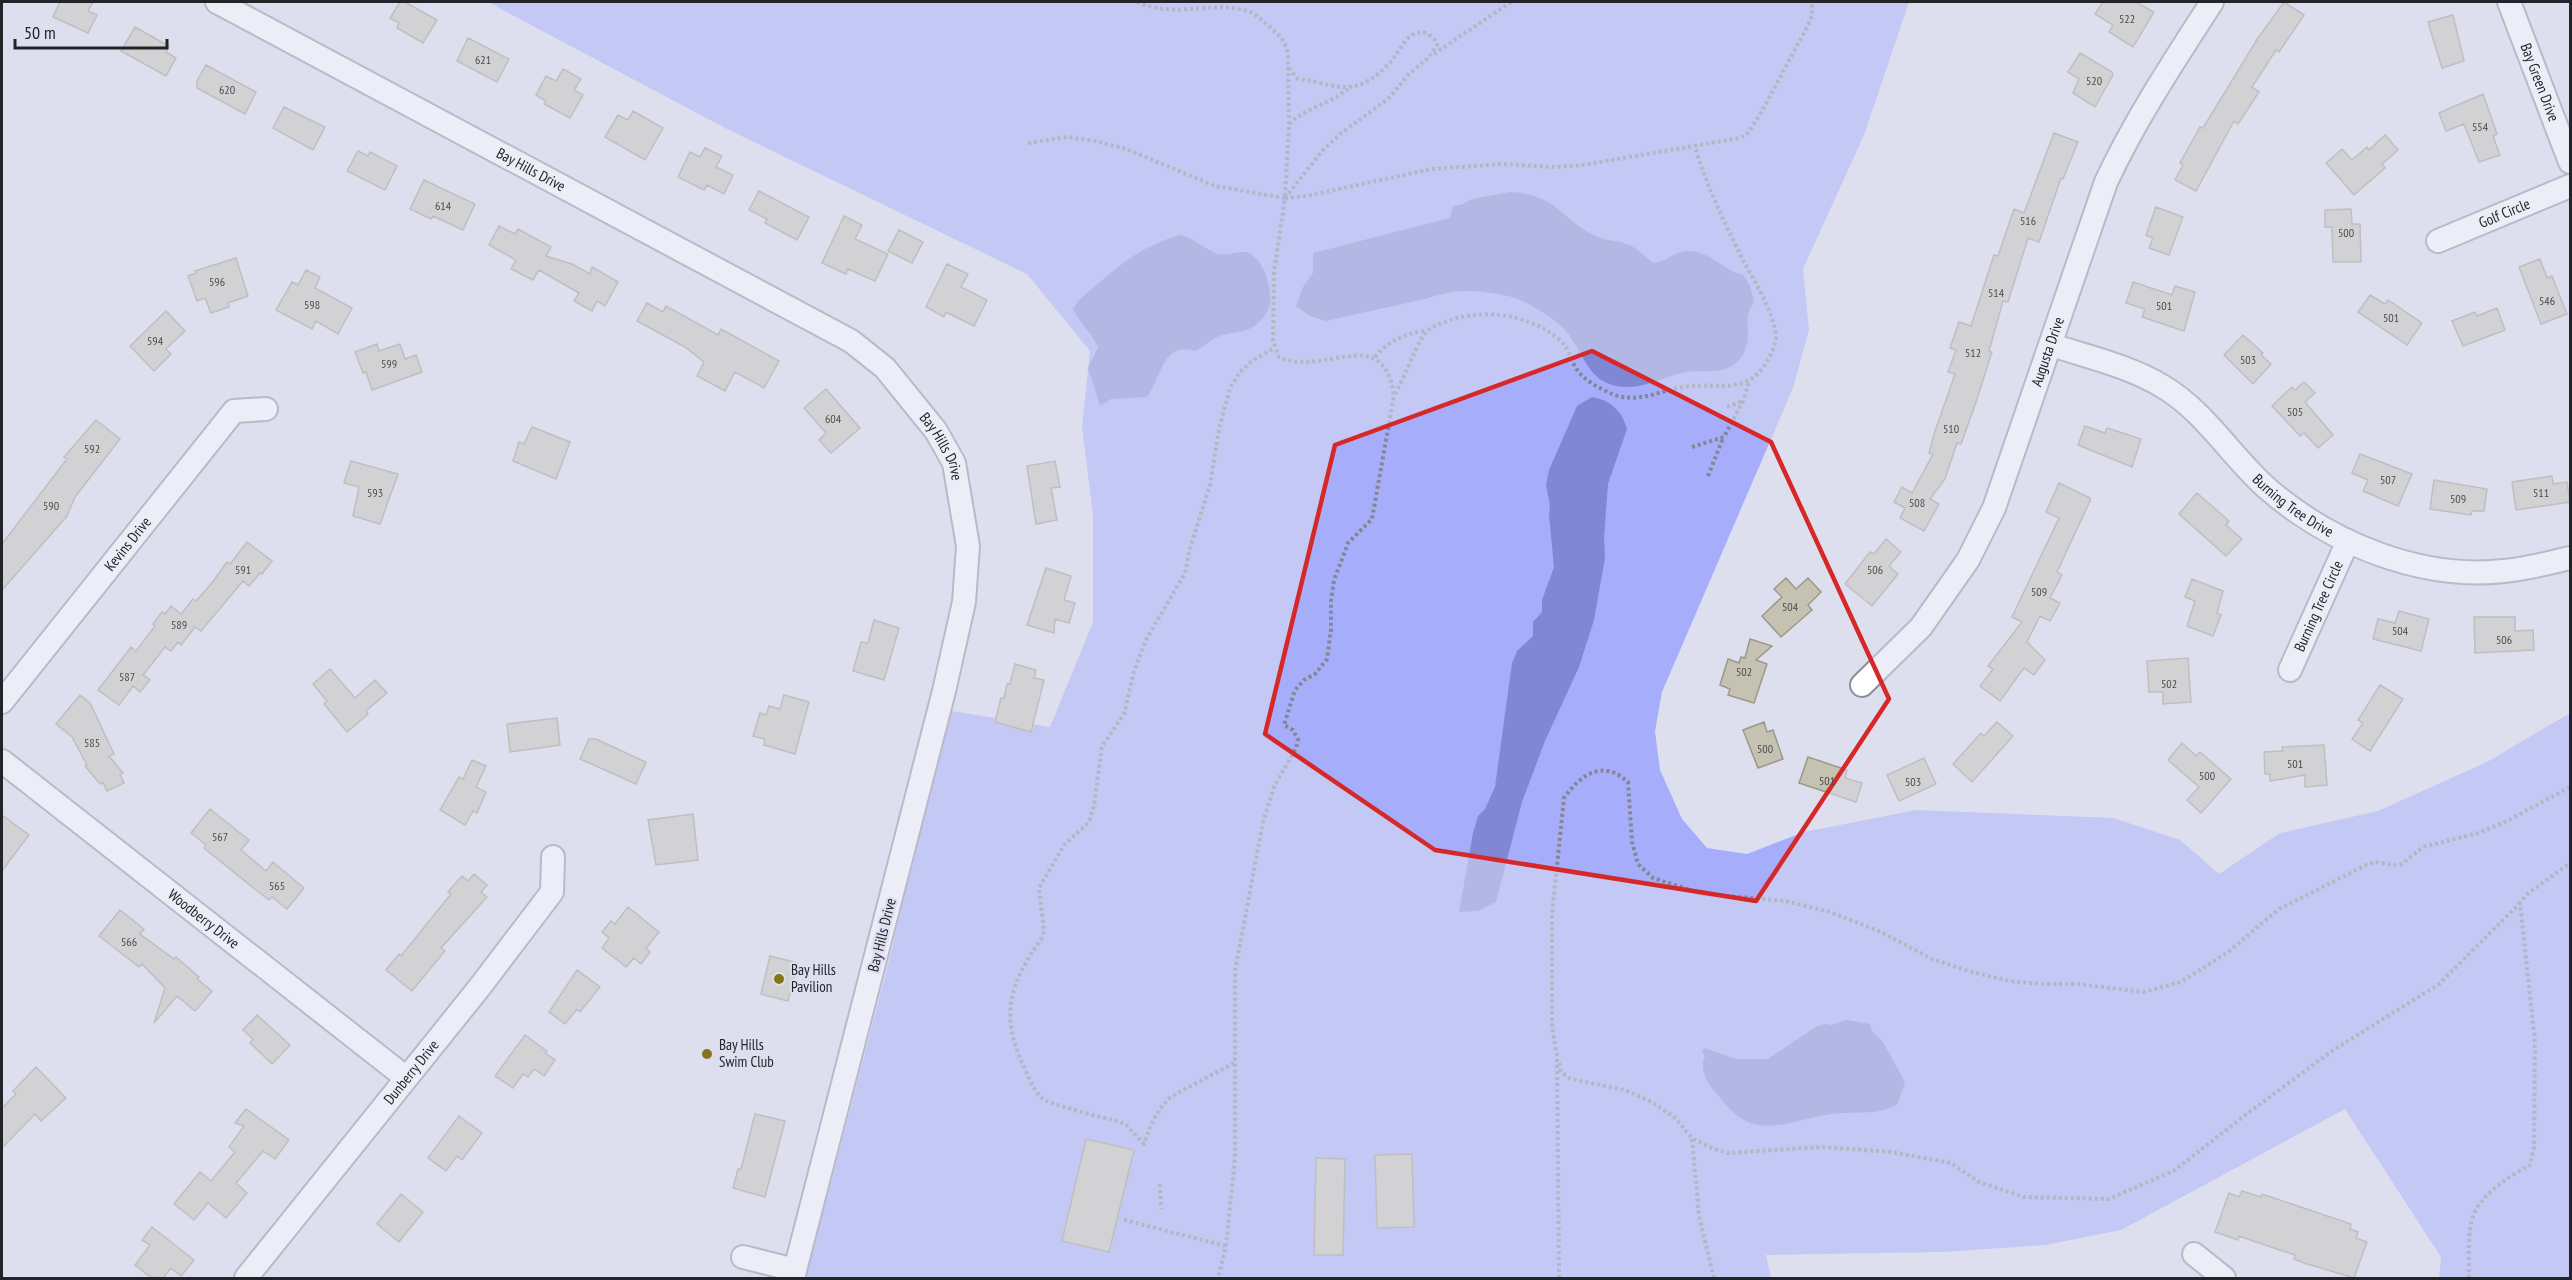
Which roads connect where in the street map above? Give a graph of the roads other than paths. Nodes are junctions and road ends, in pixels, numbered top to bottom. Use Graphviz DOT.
graph roads {
  1 [pos="217,2"];
  2 [pos="2212,2"];
  3 [pos="2509,2"];
  4 [pos="2571,162"];
  5 [pos="2571,186"];
  6 [pos="2438,241"];
  7 [pos="2052,345"];
  8 [pos="266,409"];
  9 [pos="2348,541"];
  10 [pos="2571,558"];
  11 [pos="2290,670"];
  12 [pos="1862,685"];
  13 [pos="2,702"];
  14 [pos="2,761"];
  15 [pos="553,857"];
  16 [pos="405,1077"];
  17 [pos="2194,1254"];
  18 [pos="743,1257"];
  19 [pos="794,1274"];
  20 [pos="246,1278"];
  21 [pos="2224,1278"];
  1 -- 19 [label="street, Bay Hills Drive"];
  2 -- 7 [label="street, Augusta Drive"];
  3 -- 4 [label="street, Bay Green Drive"];
  5 -- 6 [label="street, Golf Circle"];
  7 -- 9 [label="street, Burning Tree Drive"];
  7 -- 12 [label="street, Augusta Drive"];
  8 -- 13 [label="street, Kevins Drive"];
  9 -- 10 [label="street, Burning Tree Drive"];
  9 -- 11 [label="street, Burning Tree Circle"];
  14 -- 16 [label="street, Woodberry Drive"];
  15 -- 16 [label="street, Dunberry Drive"];
  16 -- 20 [label="street, Dunberry Drive"];
  17 -- 21 [label="street"];
  18 -- 19 [label="street"];
}
